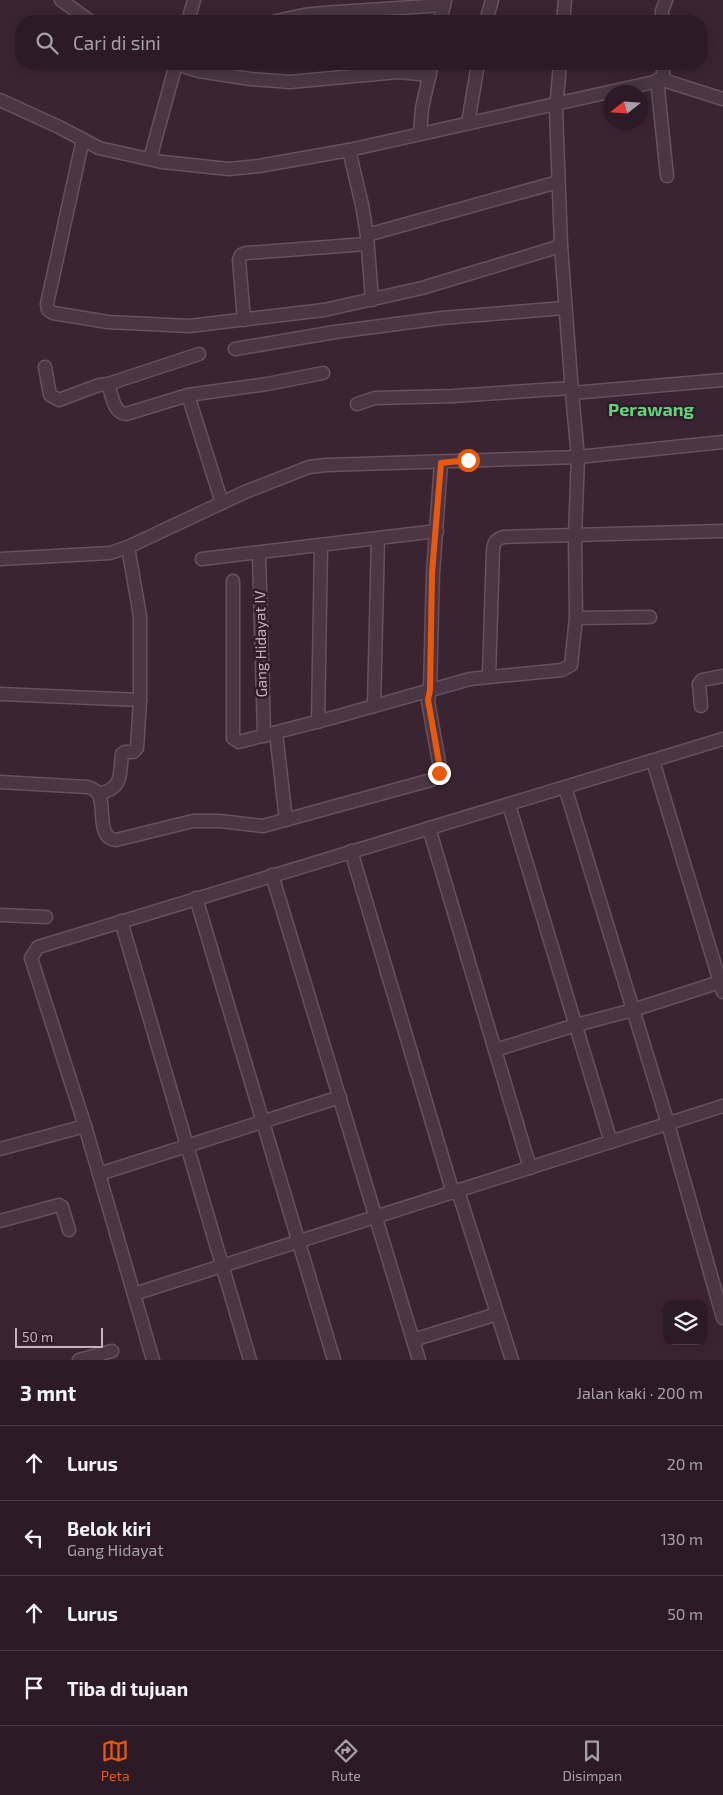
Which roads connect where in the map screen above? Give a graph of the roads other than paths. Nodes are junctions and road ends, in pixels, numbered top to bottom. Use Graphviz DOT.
graph roads {
  1 [pos="61,0"];
  2 [pos="194,0"];
  3 [pos="492,0"];
  4 [pos="565,0"];
  5 [pos="666,0"];
  6 [pos="444,3"];
  7 [pos="82,15"];
  8 [pos="190,15"];
  9 [pos="311,15"];
  10 [pos="488,15"];
  11 [pos="564,15"];
  12 [pos="662,15"];
  13 [pos="174,70"];
  14 [pos="197,70"];
  15 [pos="420,70"];
  16 [pos="431,70"];
  17 [pos="477,70"];
  18 [pos="559,70"];
  19 [pos="662,70"];
  20 [pos="660,80"];
  21 [pos="723,98"];
  22 [pos="0,100"];
  23 [pos="556,104"];
  24 [pos="468,124"];
  25 [pos="420,134"];
  26 [pos="83,139"];
  27 [pos="349,150"];
  28 [pos="150,159"];
  29 [pos="667,176"];
  30 [pos="558,182"];
  31 [pos="367,240"];
  32 [pos="561,246"];
  33 [pos="372,300"];
  34 [pos="565,308"];
  35 [pos="244,320"];
  36 [pos="235,349"];
  37 [pos="200,354"];
  38 [pos="45,367"];
  39 [pos="323,373"];
  40 [pos="723,380"];
  41 [pos="108,384"];
  42 [pos="572,391"];
  43 [pos="188,395"];
  44 [pos="357,404"];
  45 [pos="723,442"];
  46 [pos="578,457"];
  47 [pos="441,463"];
  48 [pos="222,504"];
  49 [pos="723,531"];
  50 [pos="437,532"];
  51 [pos="575,536"];
  52 [pos="378,539"];
  53 [pos="321,546"];
  54 [pos="128,547"];
  55 [pos="259,553"];
  56 [pos="0,559"];
  57 [pos="202,559"];
  58 [pos="233,581"];
  59 [pos="650,617"];
  60 [pos="576,618"];
  61 [pos="489,676"];
  62 [pos="723,676"];
  63 [pos="430,690"];
  64 [pos="0,694"];
  65 [pos="140,700"];
  66 [pos="374,706"];
  67 [pos="701,706"];
  68 [pos="318,722"];
  69 [pos="270,734"];
  70 [pos="723,739"];
  71 [pos="653,761"];
  72 [pos="0,782"];
  73 [pos="566,787"];
  74 [pos="99,794"];
  75 [pos="509,804"];
  76 [pos="286,820"];
  77 [pos="429,828"];
  78 [pos="351,852"];
  79 [pos="272,875"];
  80 [pos="196,898"];
  81 [pos="0,915"];
  82 [pos="46,917"];
  83 [pos="121,921"];
  84 [pos="722,987"];
  85 [pos="633,1010"];
  86 [pos="576,1025"];
  87 [pos="495,1050"];
  88 [pos="340,1097"];
  89 [pos="723,1106"];
  90 [pos="263,1122"];
  91 [pos="668,1124"];
  92 [pos="85,1126"];
  93 [pos="611,1142"];
  94 [pos="187,1147"];
  95 [pos="0,1150"];
  96 [pos="530,1168"];
  97 [pos="99,1174"];
  98 [pos="456,1192"];
  99 [pos="376,1217"];
  100 [pos="0,1221"];
  101 [pos="69,1230"];
  102 [pos="299,1241"];
  103 [pos="222,1266"];
  104 [pos="134,1294"];
  105 [pos="498,1314"];
  106 [pos="723,1318"];
  107 [pos="413,1340"];
  108 [pos="112,1351"];
  109 [pos="80,1360"];
  110 [pos="154,1360"];
  111 [pos="250,1360"];
  112 [pos="334,1360"];
  113 [pos="419,1360"];
  114 [pos="512,1360"];
  1 -- 7 [label="street"];
  2 -- 8 [label="street"];
  3 -- 10 [label="street"];
  4 -- 11 [label="street"];
  5 -- 12 [label="street"];
  6 -- 9 [label="street"];
  13 -- 28 [label="street"];
  14 -- 15 [label="street"];
  16 -- 25 [label="street"];
  17 -- 24 [label="street"];
  18 -- 23 [label="street"];
  19 -- 20 [label="street"];
  20 -- 21 [label="street"];
  20 -- 23 [label="street"];
  20 -- 29 [label="street"];
  22 -- 26 [label="street"];
  23 -- 24 [label="street"];
  23 -- 30 [label="street"];
  24 -- 25 [label="street"];
  25 -- 27 [label="street"];
  26 -- 28 [label="street"];
  26 -- 35 [label="street"];
  27 -- 28 [label="street"];
  27 -- 31 [label="street"];
  30 -- 31 [label="street"];
  30 -- 32 [label="street"];
  31 -- 33 [label="street"];
  31 -- 35 [label="street"];
  32 -- 33 [label="street"];
  32 -- 34 [label="street"];
  33 -- 35 [label="street"];
  34 -- 36 [label="street"];
  34 -- 42 [label="street"];
  37 -- 41 [label="street"];
  38 -- 41 [label="street"];
  39 -- 43 [label="street"];
  40 -- 42 [label="street"];
  41 -- 43 [label="street"];
  42 -- 44 [label="street"];
  42 -- 46 [label="street"];
  43 -- 48 [label="street"];
  45 -- 46 [label="street"];
  46 -- 47 [label="street"];
  46 -- 51 [label="street"];
  47 -- 48 [label="street"];
  47 -- 50 [label="street"];
  48 -- 54 [label="street"];
  49 -- 51 [label="street"];
  50 -- 52 [label="street"];
  50 -- 63 [label="street"];
  51 -- 60 [label="street"];
  51 -- 61 [label="street"];
  52 -- 53 [label="street"];
  52 -- 66 [label="street"];
  53 -- 55 [label="street"];
  53 -- 68 [label="street"];
  54 -- 56 [label="street"];
  54 -- 65 [label="street"];
  55 -- 57 [label="street"];
  55 -- 69 [label="street, Gang Hidayat IV"];
  58 -- 69 [label="street"];
  59 -- 60 [label="street"];
  60 -- 61 [label="street"];
  61 -- 63 [label="street"];
  62 -- 67 [label="street"];
  63 -- 66 [label="street"];
  63 -- 76 [label="street"];
  64 -- 65 [label="street"];
  65 -- 74 [label="street"];
  66 -- 68 [label="street"];
  68 -- 69 [label="street"];
  69 -- 76 [label="street, Gang Hidayat IV"];
  70 -- 71 [label="street"];
  71 -- 73 [label="street"];
  71 -- 84 [label="street"];
  72 -- 74 [label="street"];
  73 -- 75 [label="street"];
  73 -- 85 [label="street"];
  74 -- 76 [label="street"];
  75 -- 77 [label="street"];
  75 -- 86 [label="street"];
  77 -- 78 [label="street"];
  77 -- 87 [label="street"];
  78 -- 79 [label="street"];
  78 -- 98 [label="street"];
  79 -- 80 [label="street"];
  79 -- 88 [label="street"];
  80 -- 83 [label="street"];
  80 -- 90 [label="street"];
  81 -- 82 [label="street"];
  83 -- 92 [label="street"];
  83 -- 94 [label="street"];
  84 -- 85 [label="street"];
  85 -- 86 [label="street"];
  85 -- 91 [label="street"];
  86 -- 87 [label="street"];
  86 -- 93 [label="street"];
  87 -- 96 [label="street"];
  88 -- 90 [label="street"];
  88 -- 99 [label="street"];
  89 -- 91 [label="street"];
  90 -- 94 [label="street"];
  90 -- 102 [label="street"];
  91 -- 93 [label="street"];
  91 -- 106 [label="street"];
  92 -- 95 [label="street"];
  92 -- 97 [label="street"];
  93 -- 96 [label="street"];
  94 -- 97 [label="street"];
  94 -- 103 [label="street"];
  96 -- 98 [label="street"];
  97 -- 104 [label="street"];
  98 -- 99 [label="street"];
  98 -- 105 [label="street"];
  99 -- 102 [label="street"];
  99 -- 107 [label="street"];
  100 -- 101 [label="street"];
  102 -- 103 [label="street"];
  102 -- 112 [label="street"];
  103 -- 104 [label="street"];
  103 -- 111 [label="street"];
  104 -- 110 [label="street"];
  105 -- 107 [label="street"];
  105 -- 114 [label="street"];
  107 -- 113 [label="street"];
  108 -- 109 [label="street"];
}
